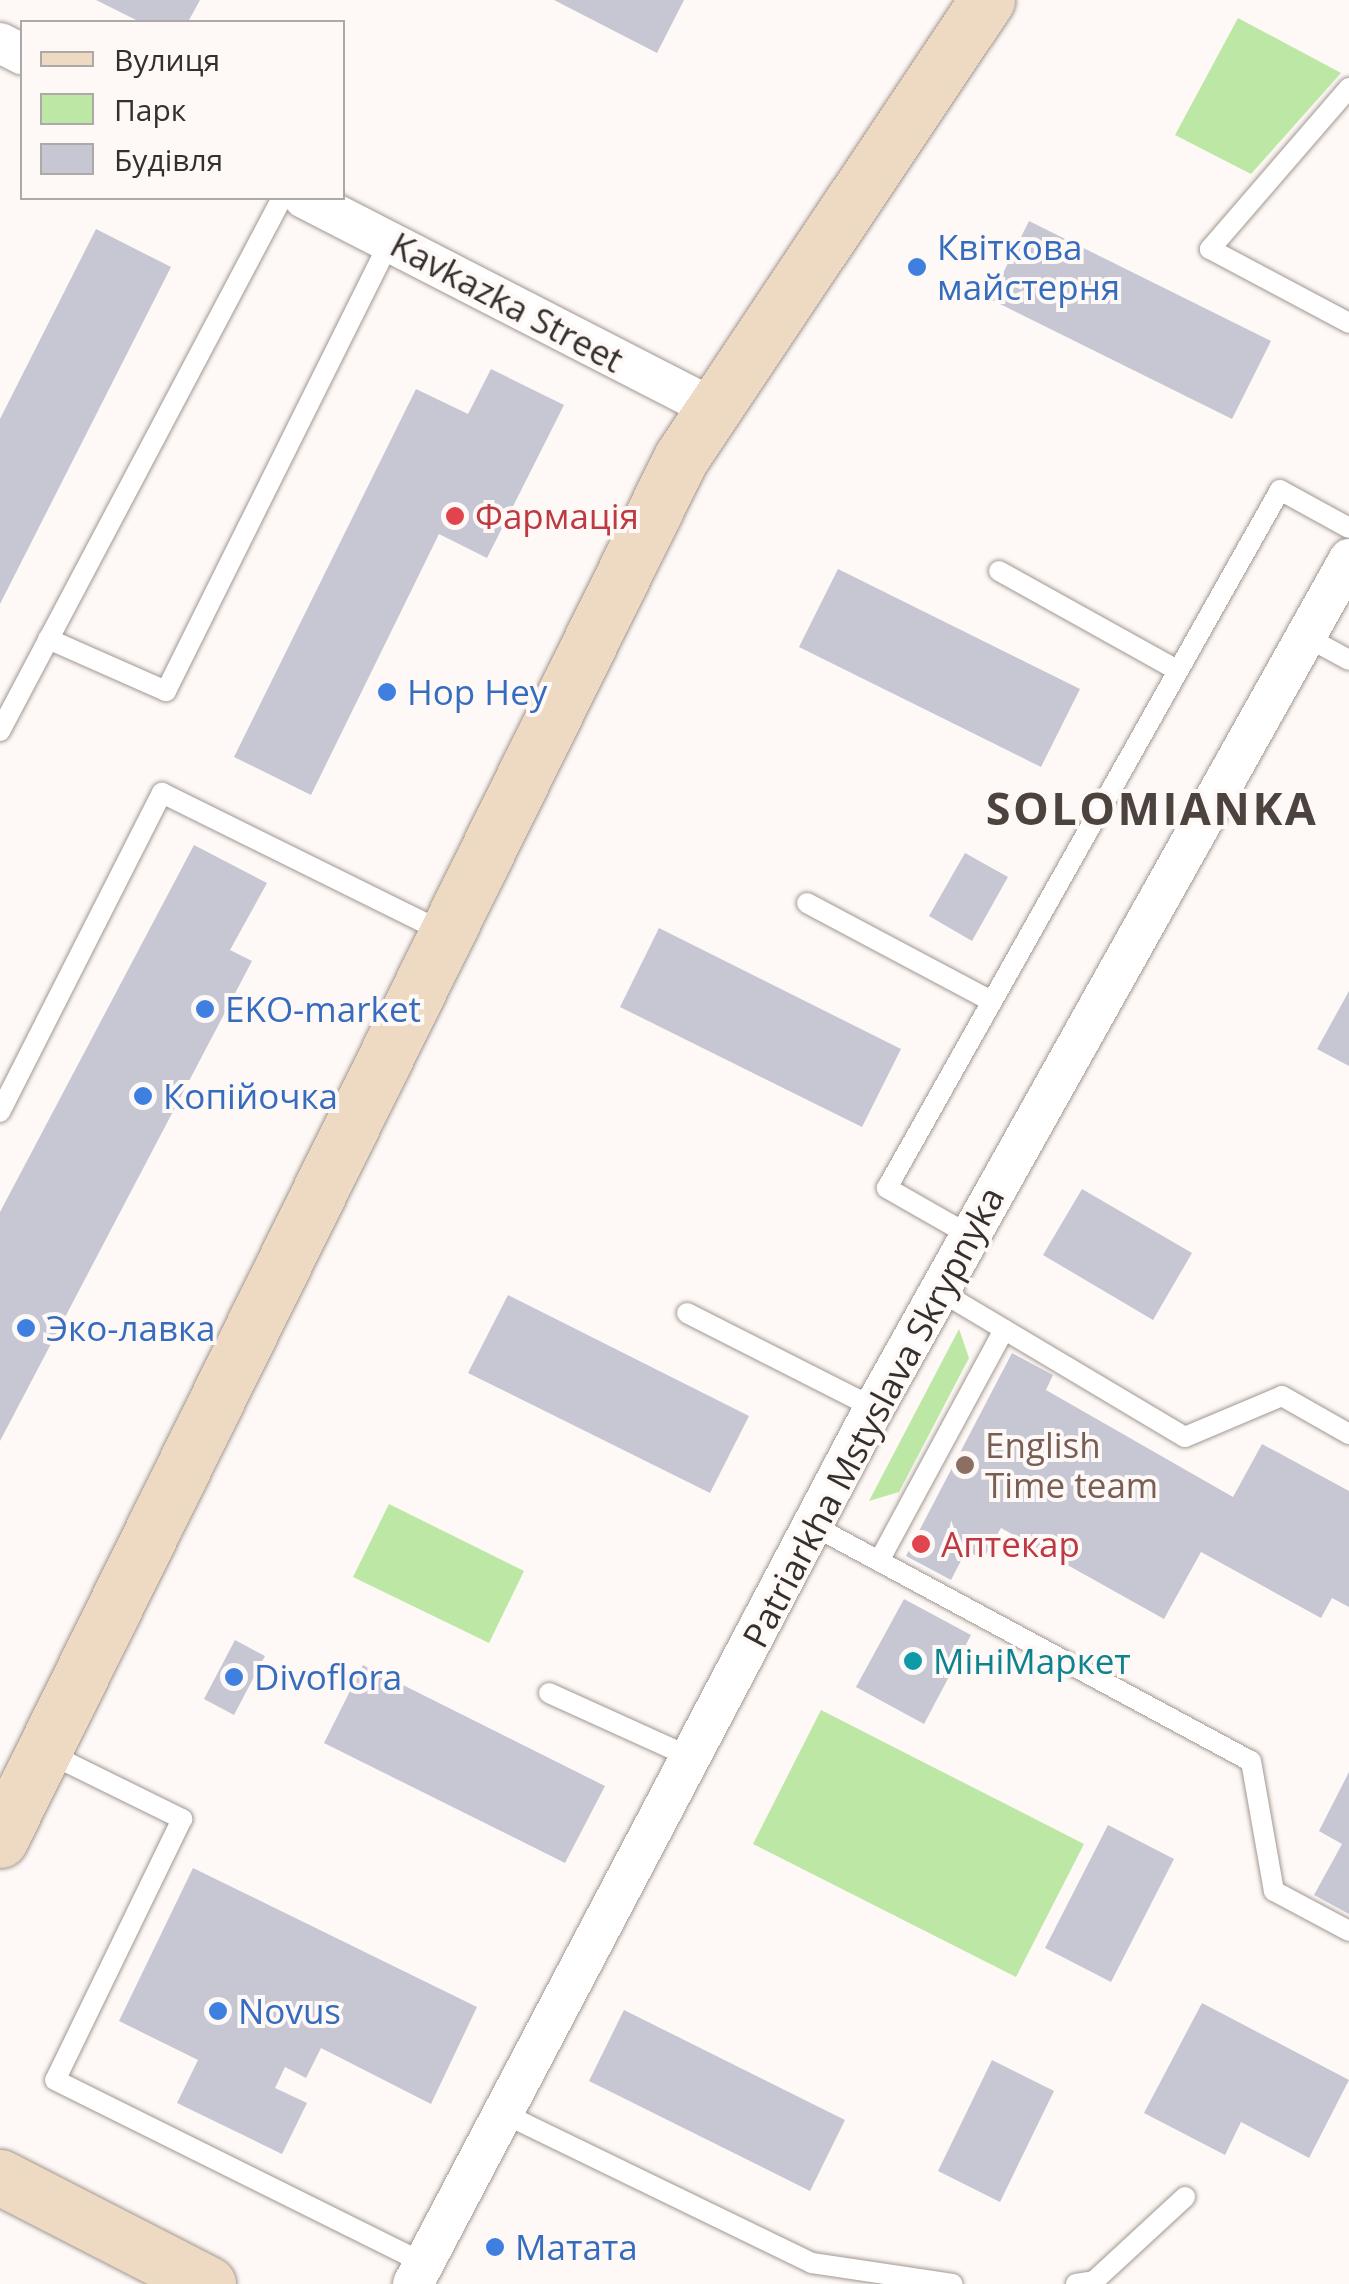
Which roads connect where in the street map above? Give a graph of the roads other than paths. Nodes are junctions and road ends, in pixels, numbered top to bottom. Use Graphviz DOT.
graph roads {
  1 [pos="988,0"];
  2 [pos="1349,88"];
  3 [pos="281,200"];
  4 [pos="308,200"];
  5 [pos="390,241"];
  6 [pos="1349,323"];
  7 [pos="710,407"];
  8 [pos="1349,528"];
  9 [pos="1349,560"];
  10 [pos="999,571"];
  11 [pos="1305,636"];
  12 [pos="48,639"];
  13 [pos="1349,660"];
  14 [pos="1177,670"];
  15 [pos="0,730"];
  16 [pos="808,904"];
  17 [pos="446,933"];
  18 [pos="991,1001"];
  19 [pos="0,1112"];
  20 [pos="971,1236"];
  21 [pos="938,1290"];
  22 [pos="687,1313"];
  23 [pos="1004,1330"];
  24 [pos="874,1408"];
  25 [pos="1349,1434"];
  26 [pos="812,1525"];
  27 [pos="880,1561"];
  28 [pos="548,1693"];
  29 [pos="44,1752"];
  30 [pos="690,1757"];
  31 [pos="0,1840"];
  32 [pos="1349,1932"];
  33 [pos="503,2113"];
  34 [pos="0,2177"];
  35 [pos="1184,2197"];
  36 [pos="419,2273"];
  37 [pos="208,2284"];
  38 [pos="952,2284"];
  39 [pos="1076,2284"];
  1 -- 7 [label="main road"];
  2 -- 6 [label="lane"];
  3 -- 12 [label="lane"];
  4 -- 5 [label="street, Kavkazka Street"];
  5 -- 7 [label="street, Kavkazka Street"];
  5 -- 12 [label="lane"];
  7 -- 17 [label="main road"];
  8 -- 14 [label="lane"];
  9 -- 11 [label="street, Patriarkha Mstyslava Skrypnyka"];
  10 -- 14 [label="lane"];
  11 -- 13 [label="lane"];
  11 -- 20 [label="street, Patriarkha Mstyslava Skrypnyka"];
  12 -- 15 [label="lane"];
  14 -- 18 [label="lane"];
  16 -- 18 [label="lane"];
  17 -- 19 [label="lane"];
  17 -- 29 [label="main road"];
  18 -- 20 [label="lane"];
  20 -- 21 [label="street, Patriarkha Mstyslava Skrypnyka"];
  21 -- 23 [label="lane"];
  21 -- 24 [label="street, Patriarkha Mstyslava Skrypnyka"];
  22 -- 24 [label="lane"];
  23 -- 25 [label="lane"];
  23 -- 27 [label="lane"];
  24 -- 26 [label="street, Patriarkha Mstyslava Skrypnyka"];
  26 -- 27 [label="lane"];
  26 -- 30 [label="street, Patriarkha Mstyslava Skrypnyka"];
  27 -- 32 [label="lane"];
  28 -- 30 [label="lane"];
  29 -- 31 [label="main road"];
  29 -- 36 [label="lane"];
  30 -- 33 [label="street, Patriarkha Mstyslava Skrypnyka"];
  33 -- 36 [label="street, Patriarkha Mstyslava Skrypnyka"];
  33 -- 38 [label="lane"];
  34 -- 37 [label="main road"];
  35 -- 39 [label="lane"];
}
